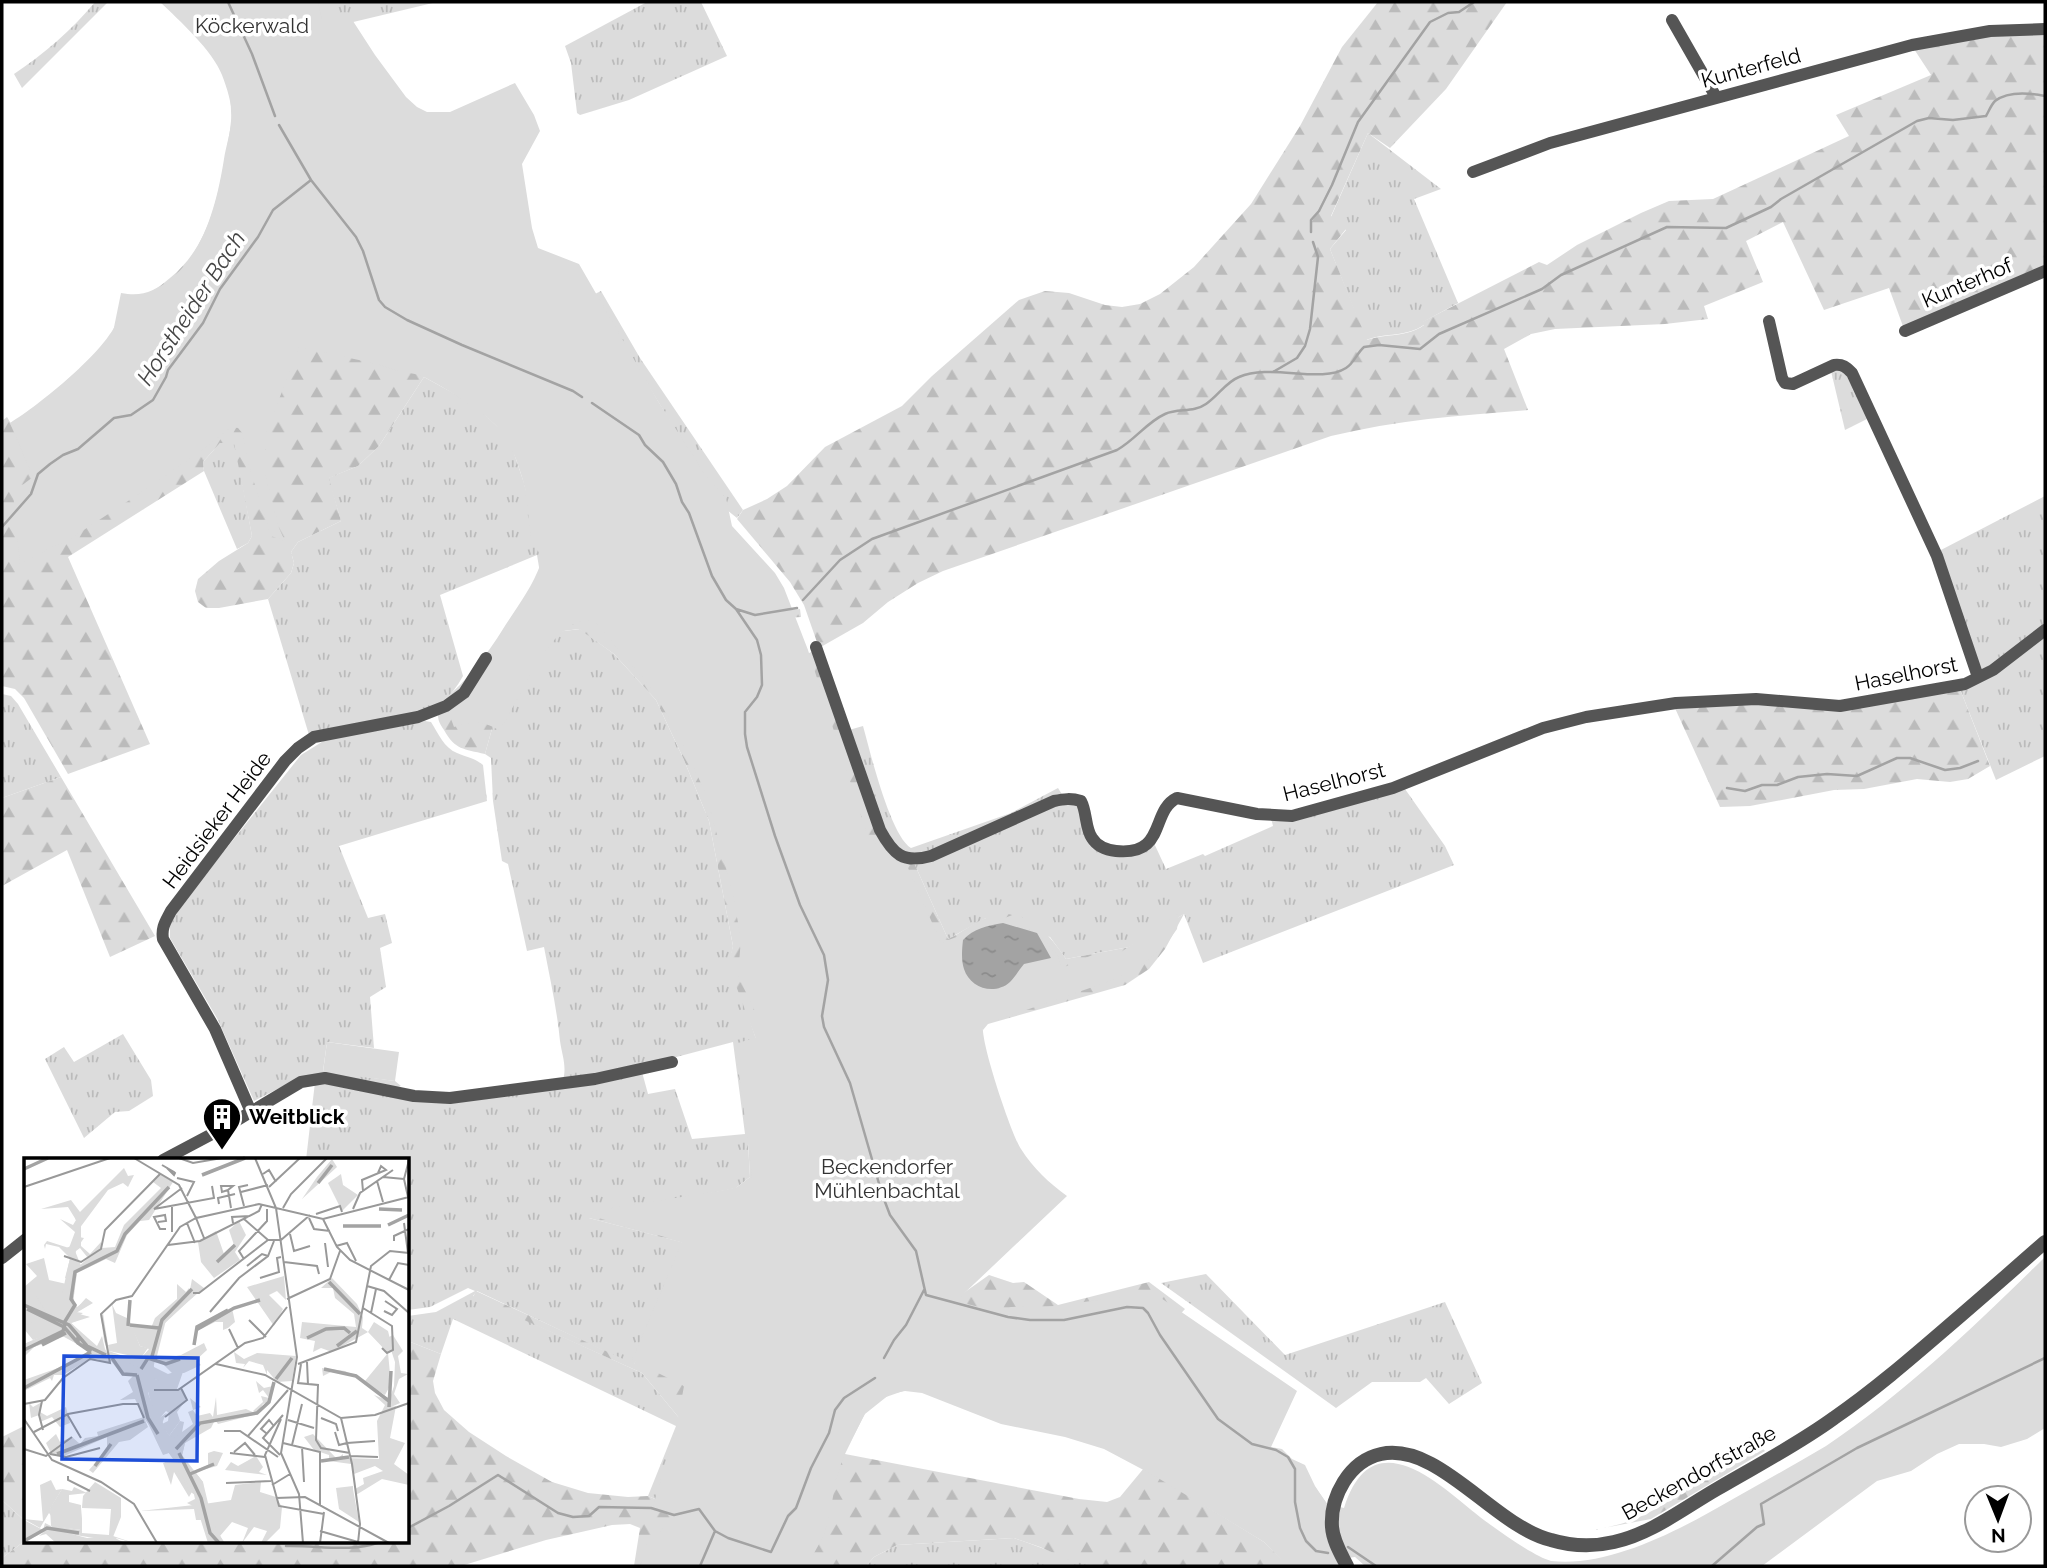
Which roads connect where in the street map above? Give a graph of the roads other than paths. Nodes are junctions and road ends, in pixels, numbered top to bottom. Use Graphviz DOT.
graph roads {
  1 [pos="1672,20"];
  2 [pos="2045,29"];
  3 [pos="1716,97"];
  4 [pos="1474,172"];
  5 [pos="2045,271"];
  6 [pos="1769,321"];
  7 [pos="1905,331"];
  8 [pos="2045,630"];
  9 [pos="816,647"];
  10 [pos="486,658"];
  11 [pos="1978,677"];
  12 [pos="672,1062"];
  13 [pos="251,1112"];
  14 [pos="167,1158"];
  15 [pos="24,1242"];
  16 [pos="2045,1242"];
  17 [pos="2,1258"];
  18 [pos="1347,1566"];
  1 -- 3 [label="street"];
  2 -- 3 [label="street, Kunterfeld"];
  3 -- 4 [label="street, Kunterfeld"];
  5 -- 7 [label="street, Kunterhof"];
  6 -- 11 [label="street, Haselhorst"];
  8 -- 11 [label="street, Haselhorst"];
  9 -- 11 [label="street, Haselhorst"];
  10 -- 13 [label="street, Heidsieker Heide"];
  12 -- 13 [label="street"];
  13 -- 14 [label="street"];
  15 -- 17 [label="street"];
  16 -- 18 [label="street, Beckendorfstraße"];
}
